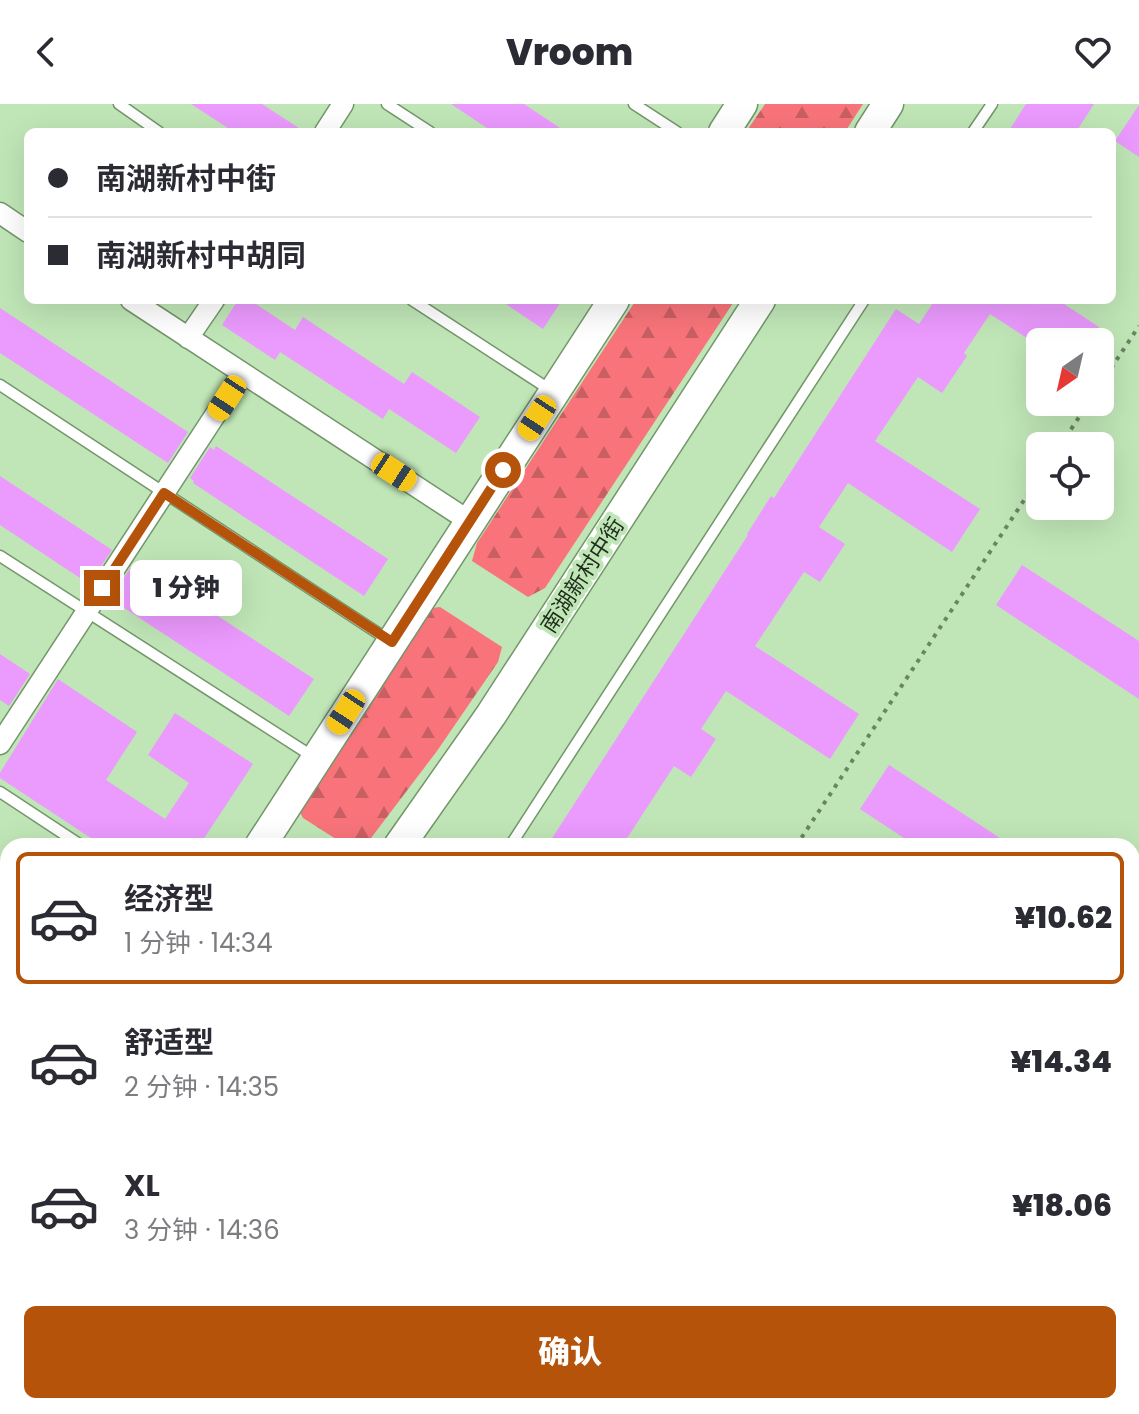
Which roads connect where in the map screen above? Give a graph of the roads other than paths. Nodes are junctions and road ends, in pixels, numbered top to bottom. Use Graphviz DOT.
graph roads {
  1 [pos="119,104"];
  2 [pos="343,104"];
  3 [pos="387,104"];
  4 [pos="634,104"];
  5 [pos="742,104"];
  6 [pos="888,104"];
  7 [pos="992,104"];
  8 [pos="153,128"];
  9 [pos="328,128"];
  10 [pos="424,128"];
  11 [pos="671,128"];
  12 [pos="727,128"];
  13 [pos="873,128"];
  14 [pos="976,128"];
  15 [pos="0,213"];
  16 [pos="24,229"];
  17 [pos="137,304"];
  18 [pos="211,304"];
  19 [pos="418,304"];
  20 [pos="611,304"];
  21 [pos="757,304"];
  22 [pos="861,304"];
  23 [pos="188,338"];
  24 [pos="242,374"];
  25 [pos="0,385"];
  26 [pos="553,393"];
  27 [pos="164,493"];
  28 [pos="469,521"];
  29 [pos="0,556"];
  30 [pos="87,611"];
  31 [pos="392,642"];
  32 [pos="0,742"];
  33 [pos="316,759"];
  34 [pos="0,792"];
  35 [pos="70,838"];
  36 [pos="265,838"];
  37 [pos="406,838"];
  38 [pos="515,838"];
  1 -- 8 [label="lane"];
  2 -- 9 [label="street"];
  3 -- 10 [label="lane"];
  4 -- 11 [label="lane"];
  5 -- 12 [label="street"];
  6 -- 13 [label="street"];
  7 -- 14 [label="lane"];
  15 -- 16 [label="street"];
  17 -- 23 [label="street"];
  18 -- 23 [label="street"];
  19 -- 26 [label="lane"];
  20 -- 26 [label="street"];
  21 -- 37 [label="street, 南湖新村中街"];
  22 -- 38 [label="lane"];
  23 -- 24 [label="street"];
  24 -- 27 [label="street"];
  24 -- 28 [label="street"];
  25 -- 27 [label="lane"];
  26 -- 28 [label="street"];
  27 -- 30 [label="street"];
  27 -- 31 [label="lane"];
  28 -- 31 [label="street"];
  29 -- 30 [label="lane"];
  30 -- 32 [label="street"];
  30 -- 33 [label="lane"];
  31 -- 33 [label="street"];
  33 -- 36 [label="street"];
  34 -- 35 [label="lane"];
}
